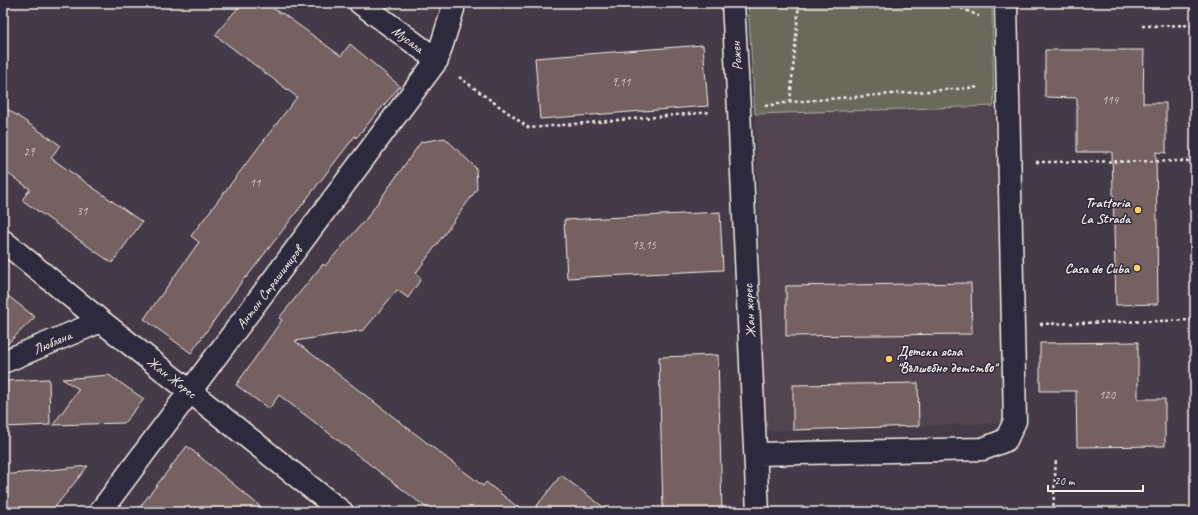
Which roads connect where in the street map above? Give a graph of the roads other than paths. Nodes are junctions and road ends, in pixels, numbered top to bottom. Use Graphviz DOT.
graph roads {
  1 [pos="360,3"];
  2 [pos="451,3"];
  3 [pos="733,3"];
  4 [pos="1006,3"];
  5 [pos="436,60"];
  6 [pos="740,110"];
  7 [pos="3,241"];
  8 [pos="101,321"];
  9 [pos="3,362"];
  10 [pos="191,392"];
  11 [pos="756,454"];
  12 [pos="100,512"];
  13 [pos="342,512"];
  14 [pos="758,512"];
  1 -- 5 [label="street, Мусала"];
  2 -- 5 [label="street"];
  3 -- 6 [label="street, Рожен"];
  4 -- 11 [label="street"];
  5 -- 10 [label="street, Антон Страшимиров"];
  6 -- 11 [label="street, Жан жорес"];
  7 -- 8 [label="street, Жан Жорес"];
  8 -- 9 [label="street, Любляна"];
  8 -- 10 [label="street, Жан Жорес"];
  10 -- 12 [label="street, Антон Страшимиров"];
  10 -- 13 [label="street, Жан Жорес"];
  11 -- 14 [label="street, Жан жорес"];
}
